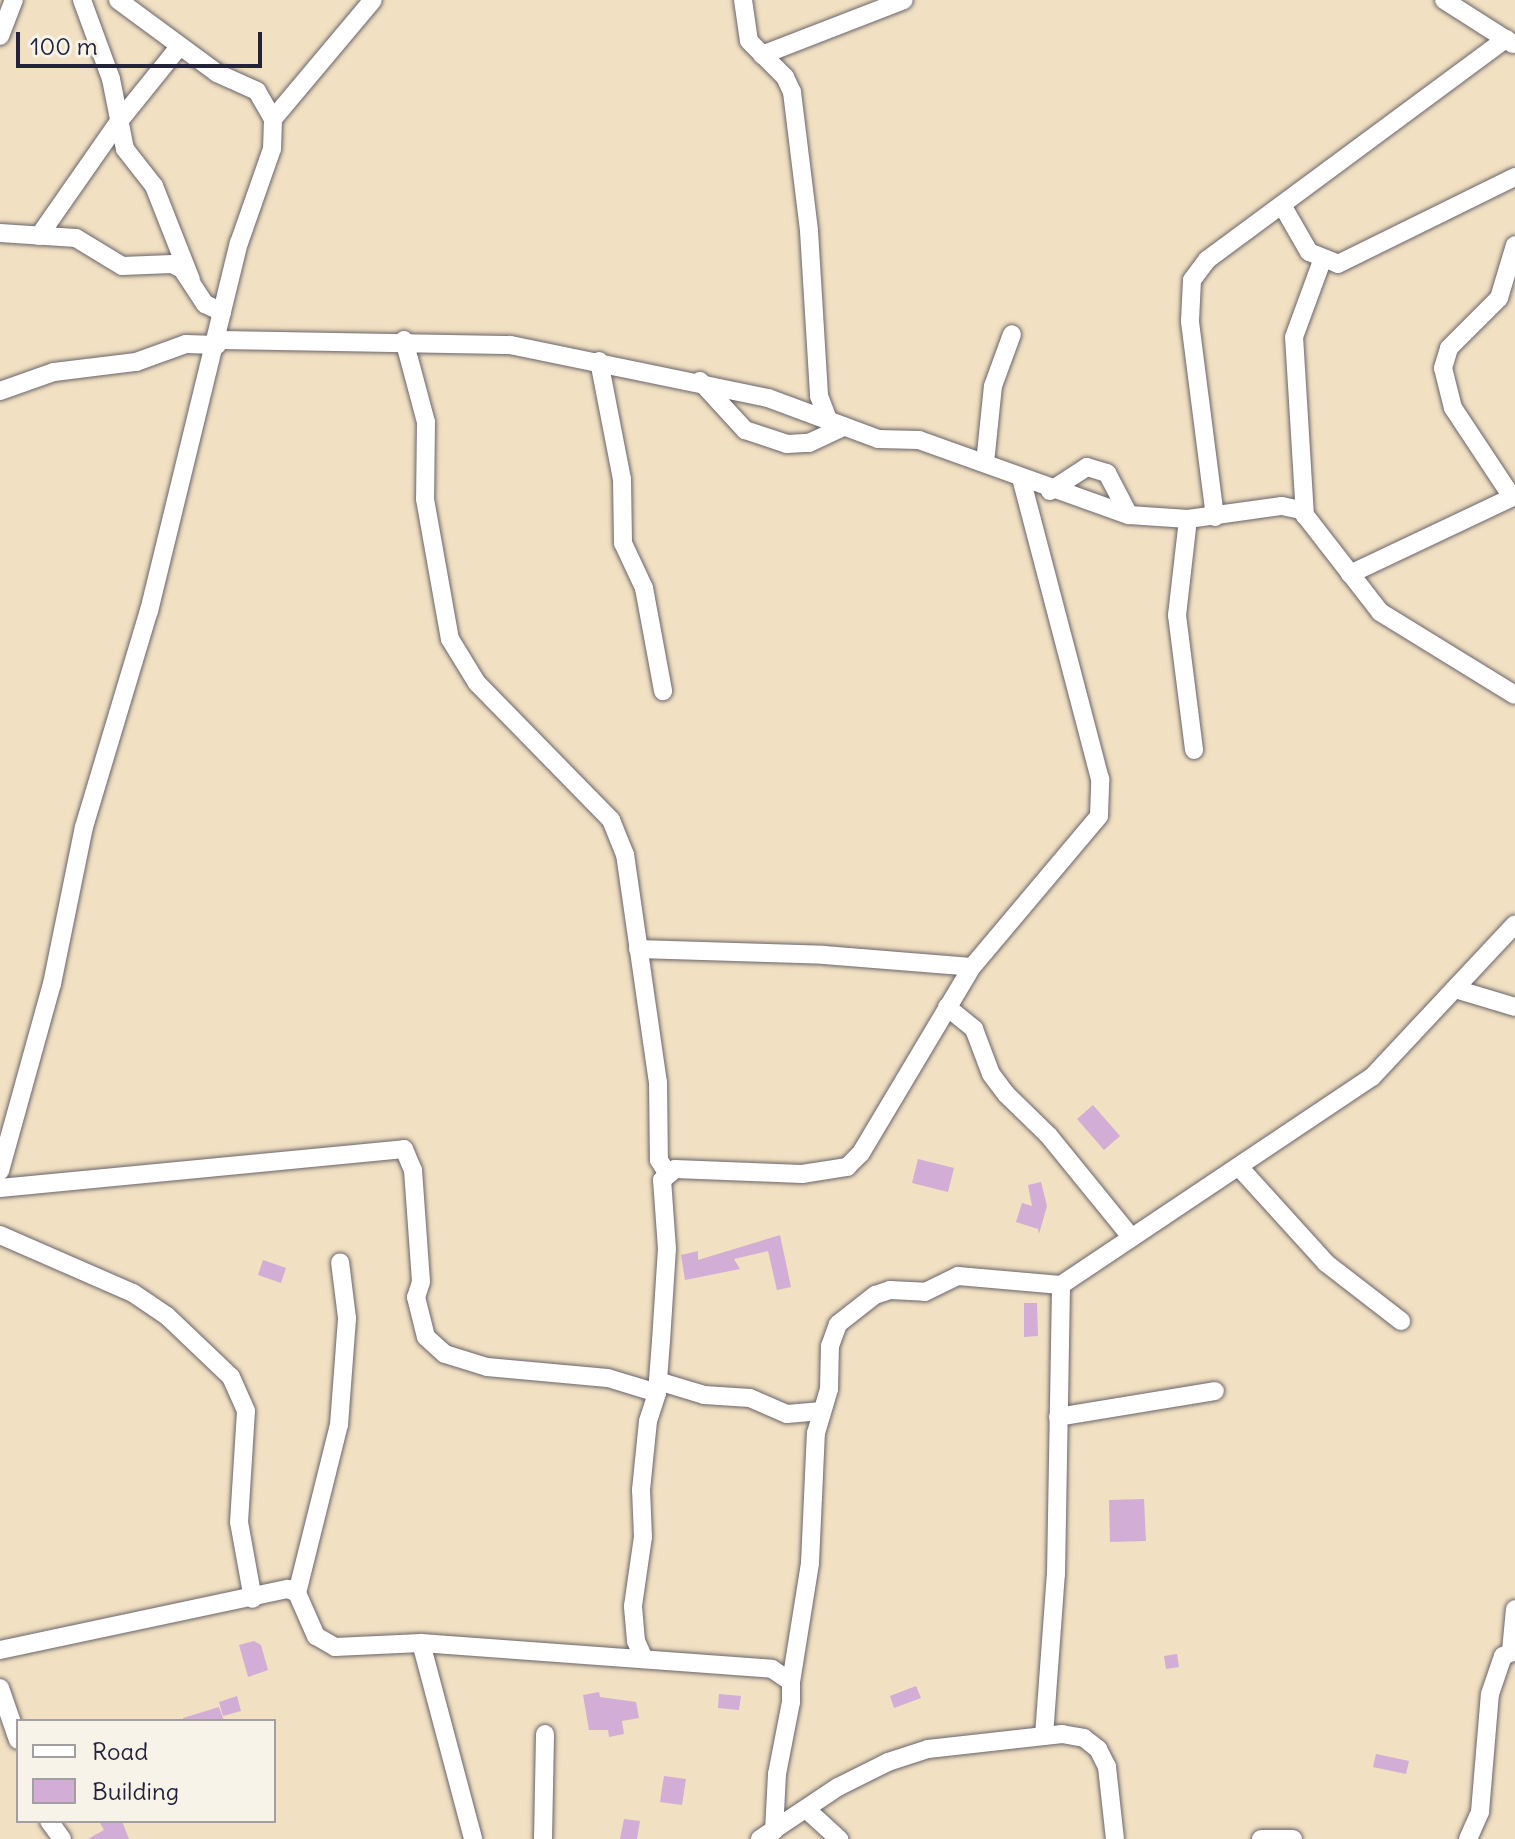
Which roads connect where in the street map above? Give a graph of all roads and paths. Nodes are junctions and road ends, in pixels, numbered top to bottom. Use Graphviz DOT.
graph roads {
  1 [pos="14,0"];
  2 [pos="82,0"];
  3 [pos="118,0"];
  4 [pos="373,0"];
  5 [pos="743,0"];
  6 [pos="904,0"];
  7 [pos="1444,0"];
  8 [pos="0,36"];
  9 [pos="1510,43"];
  10 [pos="179,47"];
  11 [pos="762,55"];
  12 [pos="273,119"];
  13 [pos="120,120"];
  14 [pos="1515,177"];
  15 [pos="1282,205"];
  16 [pos="0,233"];
  17 [pos="39,236"];
  18 [pos="1515,245"];
  19 [pos="1322,261"];
  20 [pos="191,280"];
  21 [pos="222,312"];
  22 [pos="1012,334"];
  23 [pos="404,340"];
  24 [pos="217,343"];
  25 [pos="599,361"];
  26 [pos="700,381"];
  27 [pos="0,391"];
  28 [pos="836,424"];
  29 [pos="985,463"];
  30 [pos="1021,478"];
  31 [pos="1050,491"];
  32 [pos="1514,497"];
  33 [pos="1129,515"];
  34 [pos="1305,516"];
  35 [pos="1215,517"];
  36 [pos="1188,519"];
  37 [pos="1350,574"];
  38 [pos="663,691"];
  39 [pos="1515,695"];
  40 [pos="1194,750"];
  41 [pos="1515,924"];
  42 [pos="638,949"];
  43 [pos="972,967"];
  44 [pos="1455,989"];
  45 [pos="947,1007"];
  46 [pos="1515,1007"];
  47 [pos="1240,1168"];
  48 [pos="0,1171"];
  49 [pos="667,1173"];
  50 [pos="0,1188"];
  51 [pos="0,1235"];
  52 [pos="1131,1237"];
  53 [pos="340,1262"];
  54 [pos="1061,1285"];
  55 [pos="1401,1321"];
  56 [pos="658,1387"];
  57 [pos="1215,1391"];
  58 [pos="822,1411"];
  59 [pos="1058,1417"];
  60 [pos="297,1593"];
  61 [pos="253,1599"];
  62 [pos="1515,1609"];
  63 [pos="421,1643"];
  64 [pos="0,1650"];
  65 [pos="1513,1651"];
  66 [pos="644,1659"];
  67 [pos="791,1682"];
  68 [pos="0,1688"];
  69 [pos="16,1734"];
  70 [pos="545,1734"];
  71 [pos="1044,1736"];
  72 [pos="806,1809"];
  73 [pos="767,1835"];
  74 [pos="473,1839"];
  75 [pos="543,1839"];
  76 [pos="839,1839"];
  77 [pos="1115,1839"];
  78 [pos="1261,1839"];
  79 [pos="1293,1839"];
  80 [pos="1468,1839"];
  1 -- 8 [label="street"];
  2 -- 13 [label="street"];
  3 -- 10 [label="street"];
  4 -- 12 [label="street"];
  5 -- 11 [label="street"];
  6 -- 11 [label="street"];
  7 -- 9 [label="street"];
  9 -- 15 [label="street"];
  10 -- 12 [label="street"];
  10 -- 13 [label="street"];
  11 -- 28 [label="street"];
  12 -- 21 [label="street"];
  13 -- 17 [label="street"];
  13 -- 20 [label="street"];
  14 -- 19 [label="street"];
  15 -- 19 [label="street"];
  15 -- 35 [label="street"];
  16 -- 17 [label="street"];
  17 -- 20 [label="street"];
  18 -- 32 [label="street"];
  19 -- 34 [label="street"];
  20 -- 21 [label="street"];
  21 -- 24 [label="street"];
  22 -- 29 [label="street"];
  23 -- 24 [label="street"];
  23 -- 25 [label="street"];
  23 -- 42 [label="street"];
  24 -- 27 [label="street"];
  24 -- 48 [label="street"];
  25 -- 26 [label="street"];
  25 -- 38 [label="street"];
  26 -- 28 [label="street"];
  26 -- 28 [label="street"];
  28 -- 29 [label="street"];
  29 -- 30 [label="street"];
  30 -- 31 [label="street"];
  30 -- 43 [label="street"];
  31 -- 33 [label="street"];
  31 -- 33 [label="street"];
  32 -- 37 [label="street"];
  33 -- 36 [label="street"];
  34 -- 35 [label="street"];
  34 -- 37 [label="street"];
  35 -- 36 [label="street"];
  36 -- 40 [label="street"];
  37 -- 39 [label="street"];
  41 -- 44 [label="street"];
  42 -- 43 [label="street"];
  42 -- 49 [label="street"];
  43 -- 45 [label="street"];
  44 -- 46 [label="street"];
  44 -- 47 [label="street"];
  45 -- 49 [label="street"];
  45 -- 52 [label="street"];
  47 -- 52 [label="street"];
  47 -- 55 [label="street"];
  49 -- 56 [label="street"];
  50 -- 56 [label="street"];
  51 -- 61 [label="street"];
  52 -- 54 [label="street"];
  53 -- 60 [label="street"];
  54 -- 58 [label="street"];
  54 -- 59 [label="street"];
  56 -- 58 [label="street"];
  56 -- 66 [label="street"];
  57 -- 59 [label="street"];
  58 -- 67 [label="street"];
  59 -- 71 [label="street"];
  60 -- 61 [label="street"];
  60 -- 63 [label="street"];
  61 -- 64 [label="street"];
  62 -- 65 [label="street"];
  63 -- 66 [label="street"];
  63 -- 74 [label="street"];
  65 -- 80 [label="street"];
  66 -- 67 [label="street"];
  67 -- 73 [label="street"];
  68 -- 69 [label="street"];
  70 -- 75 [label="street"];
  71 -- 72 [label="street"];
  71 -- 77 [label="street"];
  72 -- 73 [label="street"];
  72 -- 76 [label="street"];
  78 -- 79 [label="street"];
}
